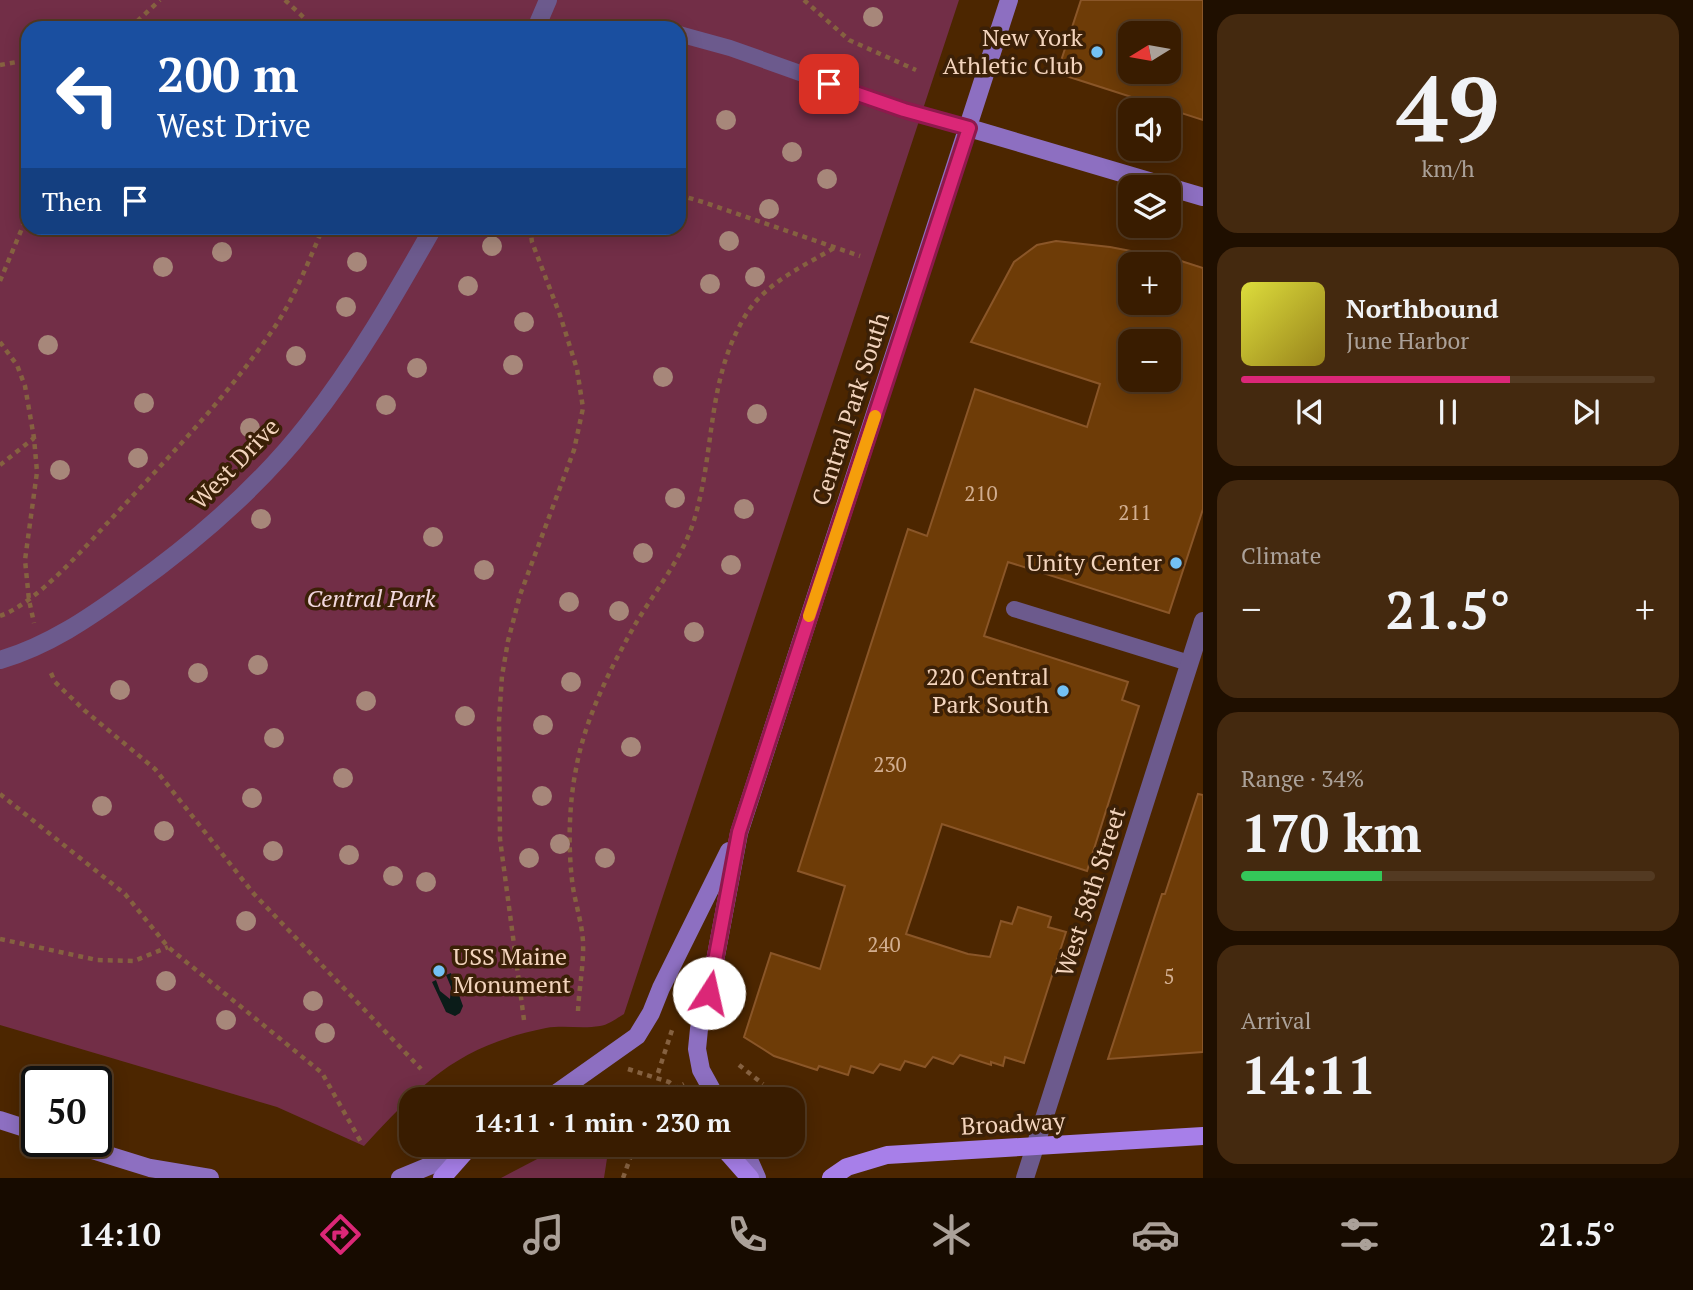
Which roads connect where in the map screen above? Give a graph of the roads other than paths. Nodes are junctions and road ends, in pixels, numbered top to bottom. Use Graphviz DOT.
graph roads {
  1 [pos="548,0"];
  2 [pos="1009,0"];
  3 [pos="543,21"];
  4 [pos="686,36"];
  5 [pos="969,128"];
  6 [pos="1128,175"];
  7 [pos="1181,191"];
  8 [pos="1203,197"];
  9 [pos="429,235"];
  10 [pos="1014,609"];
  11 [pos="1203,621"];
  12 [pos="0,660"];
  13 [pos="1189,663"];
  14 [pos="739,832"];
  15 [pos="565,1087"];
  16 [pos="710,1087"];
  17 [pos="0,1120"];
  18 [pos="21,1127"];
  19 [pos="1203,1136"];
  20 [pos="1036,1147"];
  21 [pos="112,1156"];
  22 [pos="448,1157"];
  23 [pos="460,1157"];
  24 [pos="731,1157"];
  25 [pos="747,1157"];
  26 [pos="211,1178"];
  27 [pos="401,1178"];
  28 [pos="442,1178"];
  29 [pos="750,1178"];
  30 [pos="757,1178"];
  31 [pos="831,1178"];
  32 [pos="1025,1178"];
  1 -- 3 [label="street"];
  2 -- 5 [label="main road, Central Park South"];
  4 -- 5 [label="lane"];
  5 -- 6 [label="main road"];
  5 -- 14 [label="main road, Central Park South"];
  7 -- 8 [label="main road"];
  9 -- 12 [label="street, West Drive"];
  10 -- 13 [label="lane"];
  11 -- 13 [label="street, West 58th Street"];
  13 -- 20 [label="street, West 58th Street"];
  14 -- 15 [label="main road, Central Park South"];
  14 -- 16 [label="main road, Central Park South"];
  17 -- 18 [label="main road"];
  19 -- 20 [label="main road, Broadway"];
  20 -- 31 [label="main road, Broadway"];
  20 -- 32 [label="street, West 58th Street"];
  21 -- 26 [label="main road"];
  22 -- 27 [label="main road"];
  23 -- 28 [label="main road"];
  24 -- 29 [label="main road"];
  25 -- 30 [label="main road"];
}
